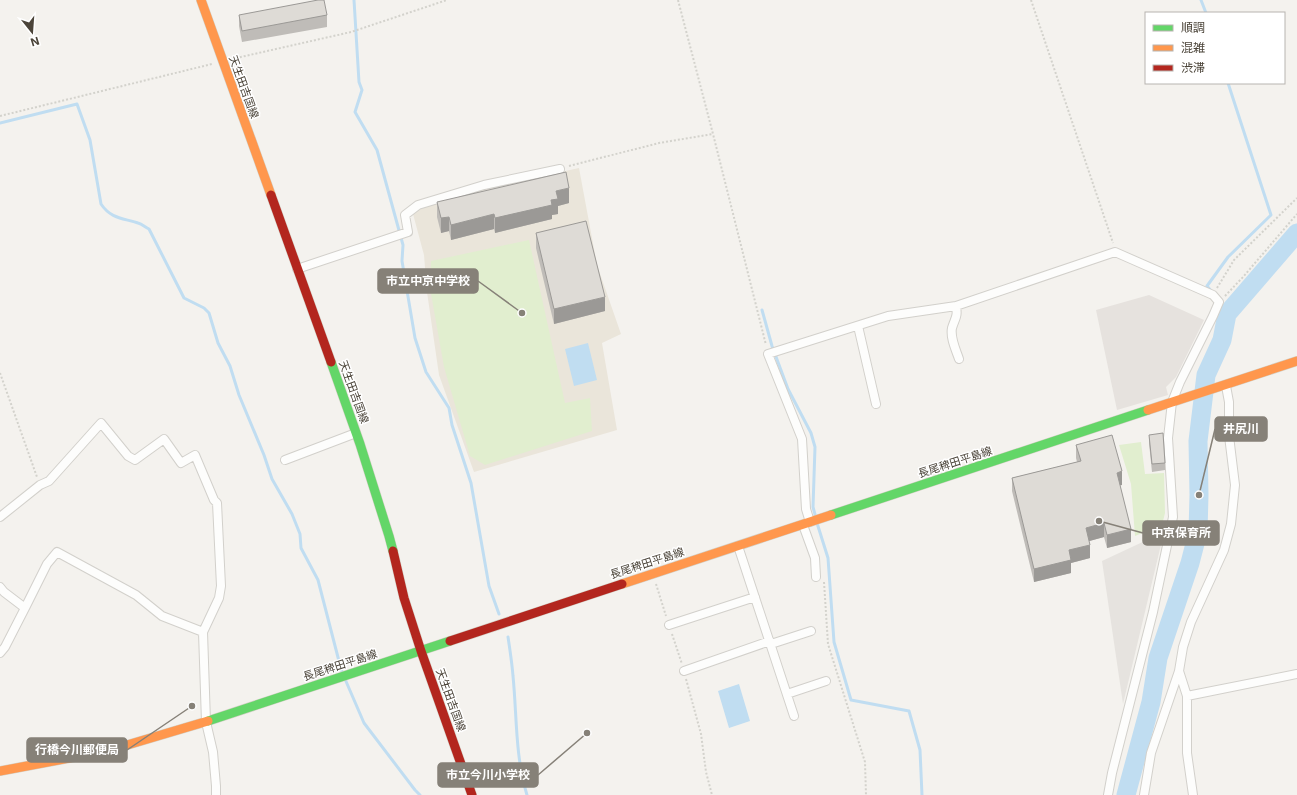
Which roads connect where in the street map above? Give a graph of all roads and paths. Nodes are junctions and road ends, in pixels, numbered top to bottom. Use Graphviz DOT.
graph roads {
  1 [pos="202,0"];
  2 [pos="447,0"];
  3 [pos="678,0"];
  4 [pos="1031,0"];
  5 [pos="222,61"];
  6 [pos="0,116"];
  7 [pos="713,134"];
  8 [pos="560,168"];
  9 [pos="1297,198"];
  10 [pos="1297,214"];
  11 [pos="1116,252"];
  12 [pos="297,269"];
  13 [pos="1213,295"];
  14 [pos="1219,302"];
  15 [pos="956,306"];
  16 [pos="858,326"];
  17 [pos="768,354"];
  18 [pos="959,359"];
  19 [pos="1297,361"];
  20 [pos="0,373"];
  21 [pos="1223,386"];
  22 [pos="1175,401"];
  23 [pos="876,404"];
  24 [pos="356,432"];
  25 [pos="285,460"];
  26 [pos="40,485"];
  27 [pos="0,517"];
  28 [pos="806,523"];
  29 [pos="738,546"];
  30 [pos="652,574"];
  31 [pos="820,579"];
  32 [pos="0,586"];
  33 [pos="755,597"];
  34 [pos="25,608"];
  35 [pos="669,625"];
  36 [pos="811,631"];
  37 [pos="203,632"];
  38 [pos="770,643"];
  39 [pos="420,651"];
  40 [pos="0,653"];
  41 [pos="684,671"];
  42 [pos="1179,671"];
  43 [pos="1297,674"];
  44 [pos="826,681"];
  45 [pos="787,694"];
  46 [pos="1187,696"];
  47 [pos="794,716"];
  48 [pos="206,722"];
  49 [pos="0,771"];
  50 [pos="216,795"];
  51 [pos="472,795"];
  52 [pos="712,795"];
  53 [pos="866,795"];
  54 [pos="1108,795"];
  55 [pos="1144,795"];
  56 [pos="1193,795"];
  1 -- 5 [label="main road, 天生田吉国線"];
  2 -- 5 [label="path"];
  3 -- 7 [label="path"];
  4 -- 11 [label="path"];
  5 -- 6 [label="path"];
  5 -- 12 [label="main road, 天生田吉国線"];
  7 -- 8 [label="path"];
  7 -- 17 [label="path"];
  8 -- 12 [label="street"];
  9 -- 13 [label="path"];
  10 -- 14 [label="path"];
  11 -- 13 [label="street"];
  11 -- 15 [label="street"];
  12 -- 24 [label="main road, 天生田吉国線"];
  13 -- 14 [label="street"];
  14 -- 22 [label="street"];
  15 -- 16 [label="street"];
  15 -- 18 [label="street"];
  16 -- 17 [label="street"];
  16 -- 23 [label="street"];
  17 -- 28 [label="street"];
  19 -- 21 [label="main road, 長尾稗田平島線"];
  20 -- 26 [label="path"];
  21 -- 22 [label="main road, 長尾稗田平島線"];
  21 -- 42 [label="street"];
  22 -- 28 [label="main road, 長尾稗田平島線"];
  22 -- 54 [label="street"];
  24 -- 25 [label="street"];
  24 -- 39 [label="main road, 天生田吉国線"];
  26 -- 27 [label="street"];
  26 -- 37 [label="street"];
  28 -- 29 [label="main road, 長尾稗田平島線"];
  28 -- 31 [label="street"];
  29 -- 30 [label="main road, 長尾稗田平島線"];
  29 -- 33 [label="street"];
  30 -- 35 [label="path"];
  30 -- 39 [label="main road, 長尾稗田平島線"];
  31 -- 53 [label="path"];
  32 -- 34 [label="street"];
  33 -- 35 [label="street"];
  33 -- 38 [label="street"];
  34 -- 37 [label="street"];
  34 -- 40 [label="street"];
  35 -- 41 [label="path"];
  36 -- 38 [label="street"];
  37 -- 48 [label="street"];
  38 -- 41 [label="street"];
  38 -- 45 [label="street"];
  39 -- 48 [label="main road, 長尾稗田平島線"];
  39 -- 51 [label="main road, 天生田吉国線"];
  41 -- 52 [label="path"];
  42 -- 46 [label="street"];
  42 -- 55 [label="street"];
  43 -- 46 [label="street"];
  44 -- 45 [label="street"];
  45 -- 47 [label="street"];
  46 -- 56 [label="street"];
  48 -- 49 [label="main road, 長尾稗田平島線"];
  48 -- 50 [label="street"];
}
